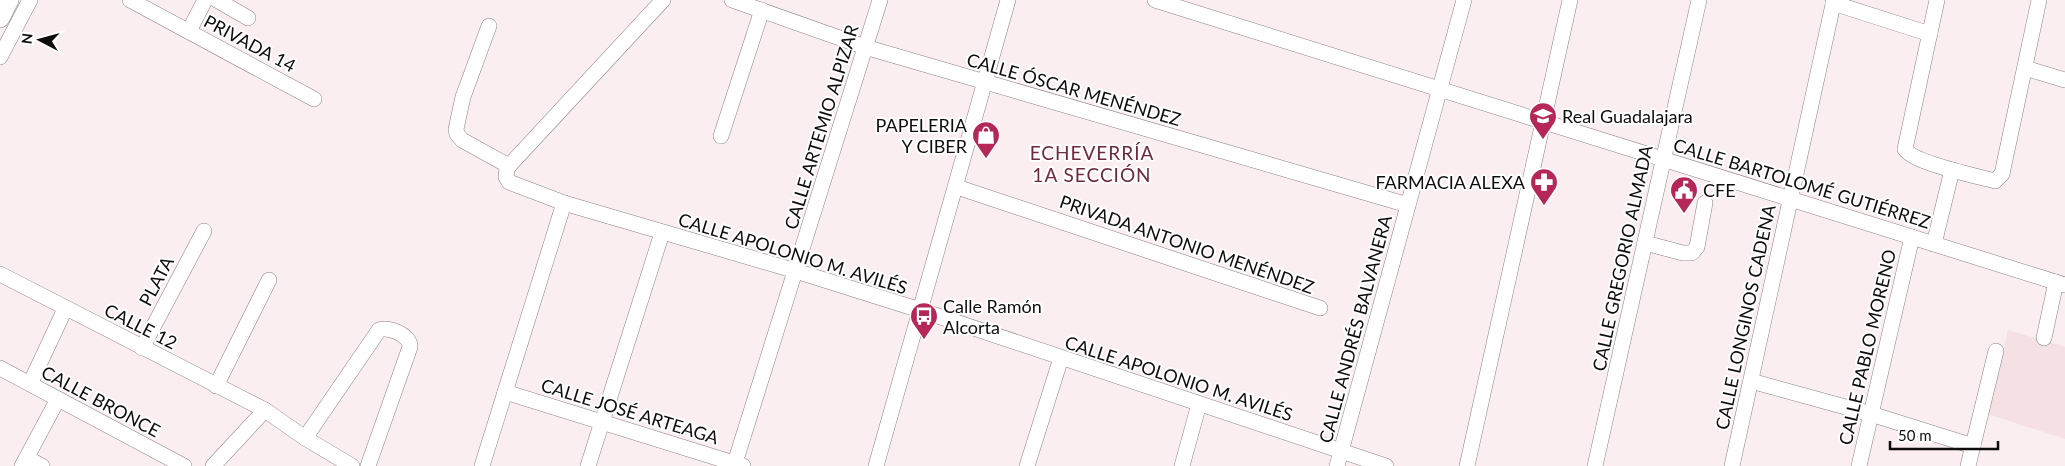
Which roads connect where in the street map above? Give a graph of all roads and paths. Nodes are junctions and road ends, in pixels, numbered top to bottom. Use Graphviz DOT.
graph roads {
  1 [pos="9,0"];
  2 [pos="30,0"];
  3 [pos="205,0"];
  4 [pos="216,0"];
  5 [pos="663,0"];
  6 [pos="732,0"];
  7 [pos="880,0"];
  8 [pos="1008,0"];
  9 [pos="1155,0"];
  10 [pos="1464,0"];
  11 [pos="1570,0"];
  12 [pos="1699,0"];
  13 [pos="1937,0"];
  14 [pos="2039,0"];
  15 [pos="139,2"];
  16 [pos="1834,2"];
  17 [pos="762,10"];
  18 [pos="0,18"];
  19 [pos="248,18"];
  20 [pos="489,26"];
  21 [pos="189,31"];
  22 [pos="1930,34"];
  23 [pos="865,48"];
  24 [pos="0,57"];
  25 [pos="2025,68"];
  26 [pos="2065,80"];
  27 [pos="985,83"];
  28 [pos="1440,89"];
  29 [pos="314,99"];
  30 [pos="1542,121"];
  31 [pos="721,136"];
  32 [pos="1663,159"];
  33 [pos="1952,170"];
  34 [pos="507,172"];
  35 [pos="957,187"];
  36 [pos="1790,199"];
  37 [pos="564,202"];
  38 [pos="1705,203"];
  39 [pos="1408,205"];
  40 [pos="204,231"];
  41 [pos="662,233"];
  42 [pos="1912,237"];
  43 [pos="1645,243"];
  44 [pos="1934,244"];
  45 [pos="796,271"];
  46 [pos="0,274"];
  47 [pos="269,280"];
  48 [pos="2060,284"];
  49 [pos="1320,308"];
  50 [pos="65,309"];
  51 [pos="920,310"];
  52 [pos="2044,338"];
  53 [pos="142,348"];
  54 [pos="1996,351"];
  55 [pos="1061,358"];
  56 [pos="0,368"];
  57 [pos="1751,382"];
  58 [pos="30,384"];
  59 [pos="216,386"];
  60 [pos="505,392"];
  61 [pos="58,399"];
  62 [pos="1199,404"];
  63 [pos="265,410"];
  64 [pos="1872,414"];
  65 [pos="602,422"];
  66 [pos="305,438"];
  67 [pos="1973,446"];
  68 [pos="1339,459"];
  69 [pos="24,462"];
  70 [pos="738,465"];
  71 [pos="42,466"];
  72 [pos="184,466"];
  73 [pos="213,466"];
  74 [pos="352,466"];
  75 [pos="368,466"];
  76 [pos="482,466"];
  77 [pos="588,466"];
  78 [pos="876,466"];
  79 [pos="1028,466"];
  80 [pos="1182,466"];
  81 [pos="1386,466"];
  82 [pos="1467,466"];
  83 [pos="1595,466"];
  84 [pos="1732,466"];
  85 [pos="1859,466"];
  86 [pos="1968,466"];
  1 -- 18 [label="main road"];
  2 -- 24 [label="street"];
  3 -- 21 [label="street"];
  4 -- 19 [label="street"];
  5 -- 34 [label="street"];
  6 -- 17 [label="street, CALLE ÓSCAR MENÉNDEZ"];
  7 -- 23 [label="street, CALLE ARTEMIO ALPIZAR"];
  8 -- 27 [label="street"];
  9 -- 28 [label="street, CALLE BARTOLOMÉ GUTIÉRREZ"];
  10 -- 28 [label="street, CALLE ANDRÉS BALVANERA"];
  11 -- 30 [label="street"];
  12 -- 32 [label="street, CALLE GREGORIO ALMADA"];
  13 -- 22 [label="street"];
  14 -- 25 [label="street"];
  15 -- 21 [label="street, PRIVADA 14"];
  16 -- 22 [label="street"];
  16 -- 36 [label="street, CALLE LONGINOS CADENA"];
  17 -- 23 [label="street, CALLE ÓSCAR MENÉNDEZ"];
  17 -- 31 [label="street"];
  20 -- 34 [label="street, CALLE APOLONIO M. AVILÉS"];
  21 -- 29 [label="street, PRIVADA 14"];
  22 -- 33 [label="street"];
  23 -- 27 [label="street, CALLE ÓSCAR MENÉNDEZ"];
  23 -- 45 [label="street, CALLE ARTEMIO ALPIZAR"];
  25 -- 26 [label="street"];
  25 -- 33 [label="street"];
  27 -- 35 [label="street"];
  27 -- 39 [label="street, CALLE ÓSCAR MENÉNDEZ"];
  28 -- 30 [label="street, CALLE BARTOLOMÉ GUTIÉRREZ"];
  28 -- 39 [label="street, CALLE ANDRÉS BALVANERA"];
  30 -- 32 [label="street, CALLE BARTOLOMÉ GUTIÉRREZ"];
  30 -- 82 [label="street"];
  32 -- 36 [label="street, CALLE BARTOLOMÉ GUTIÉRREZ"];
  32 -- 43 [label="street, CALLE GREGORIO ALMADA"];
  33 -- 44 [label="street"];
  34 -- 37 [label="street, CALLE APOLONIO M. AVILÉS"];
  35 -- 49 [label="street, PRIVADA ANTONIO MENÉNDEZ"];
  35 -- 51 [label="street"];
  36 -- 42 [label="street, CALLE BARTOLOMÉ GUTIÉRREZ"];
  36 -- 57 [label="street, CALLE LONGINOS CADENA"];
  37 -- 41 [label="street, CALLE APOLONIO M. AVILÉS"];
  37 -- 60 [label="street"];
  38 -- 43 [label="street"];
  39 -- 68 [label="street, CALLE ANDRÉS BALVANERA"];
  40 -- 53 [label="street, PLATA"];
  41 -- 45 [label="street, CALLE APOLONIO M. AVILÉS"];
  41 -- 65 [label="street"];
  42 -- 44 [label="street, CALLE BARTOLOMÉ GUTIÉRREZ"];
  42 -- 64 [label="street, CALLE PABLO MORENO"];
  43 -- 83 [label="street, CALLE GREGORIO ALMADA"];
  44 -- 48 [label="street, CALLE BARTOLOMÉ GUTIÉRREZ"];
  45 -- 51 [label="street, CALLE APOLONIO M. AVILÉS"];
  45 -- 70 [label="street, CALLE ARTEMIO ALPIZAR"];
  46 -- 50 [label="street, CALLE 12"];
  47 -- 59 [label="street"];
  48 -- 52 [label="street"];
  50 -- 53 [label="street, CALLE 12"];
  50 -- 58 [label="street"];
  51 -- 55 [label="street, CALLE APOLONIO M. AVILÉS"];
  51 -- 78 [label="street"];
  53 -- 59 [label="street, CALLE 12"];
  54 -- 67 [label="street"];
  55 -- 62 [label="street, CALLE APOLONIO M. AVILÉS"];
  55 -- 79 [label="street"];
  56 -- 58 [label="street, CALLE BRONCE"];
  57 -- 64 [label="street"];
  57 -- 84 [label="street, CALLE LONGINOS CADENA"];
  58 -- 61 [label="street, CALLE BRONCE"];
  59 -- 63 [label="street, CALLE 12"];
  60 -- 65 [label="street, CALLE JOSÉ ARTEAGA"];
  60 -- 76 [label="street"];
  61 -- 69 [label="street"];
  61 -- 72 [label="street, CALLE BRONCE"];
  62 -- 68 [label="street, CALLE APOLONIO M. AVILÉS"];
  62 -- 80 [label="street"];
  63 -- 66 [label="street, CALLE 12"];
  63 -- 73 [label="street"];
  64 -- 67 [label="street"];
  64 -- 85 [label="street, CALLE PABLO MORENO"];
  65 -- 70 [label="street, CALLE JOSÉ ARTEAGA"];
  65 -- 77 [label="street"];
  66 -- 74 [label="street, CALLE 12"];
  66 -- 75 [label="street"];
  67 -- 86 [label="street"];
  68 -- 81 [label="street, CALLE APOLONIO M. AVILÉS"];
  69 -- 71 [label="street"];
}
